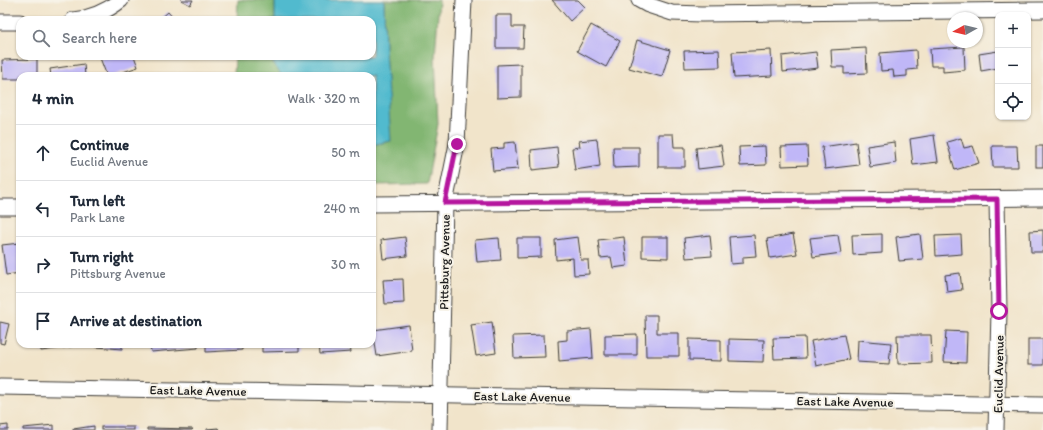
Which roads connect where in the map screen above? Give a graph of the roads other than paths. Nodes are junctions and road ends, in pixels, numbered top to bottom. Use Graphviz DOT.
graph roads {
  1 [pos="121,0"];
  2 [pos="464,0"];
  3 [pos="639,0"];
  4 [pos="1043,10"];
  5 [pos="93,16"];
  6 [pos="0,22"];
  7 [pos="16,22"];
  8 [pos="1043,198"];
  9 [pos="997,199"];
  10 [pos="445,203"];
  11 [pos="376,204"];
  12 [pos="16,206"];
  13 [pos="0,207"];
  14 [pos="0,387"];
  15 [pos="441,394"];
  16 [pos="997,404"];
  17 [pos="1043,405"];
  18 [pos="440,430"];
  19 [pos="996,430"];
  1 -- 5 [label="street"];
  2 -- 10 [label="street, Pittsburg Avenue"];
  3 -- 4 [label="street"];
  6 -- 7 [label="street"];
  8 -- 9 [label="street"];
  9 -- 10 [label="street"];
  9 -- 16 [label="street, Euclid Avenue"];
  10 -- 11 [label="street"];
  10 -- 15 [label="street, Pittsburg Avenue"];
  12 -- 13 [label="street"];
  14 -- 15 [label="street, East Lake Avenue"];
  15 -- 16 [label="street, East Lake Avenue"];
  15 -- 18 [label="street, Pittsburg Avenue"];
  16 -- 17 [label="street, East Lake Avenue"];
  16 -- 19 [label="street, Euclid Avenue"];
}
